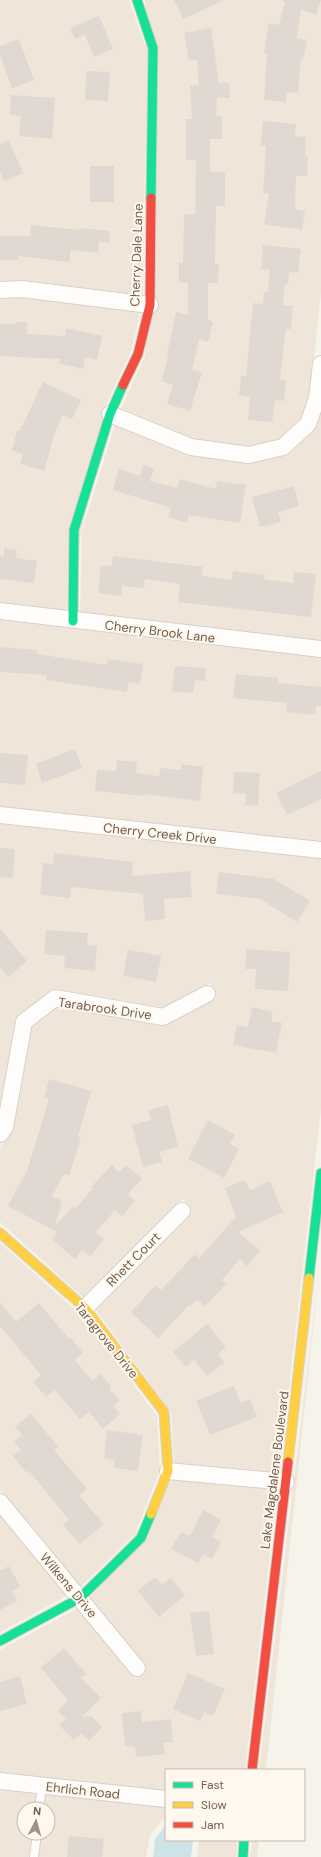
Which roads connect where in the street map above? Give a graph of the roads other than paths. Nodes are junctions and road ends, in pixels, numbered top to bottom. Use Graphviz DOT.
graph roads {
  1 [pos="137,0"];
  2 [pos="0,290"];
  3 [pos="150,305"];
  4 [pos="321,364"];
  5 [pos="110,414"];
  6 [pos="0,611"];
  7 [pos="73,621"];
  8 [pos="321,649"];
  9 [pos="0,815"];
  10 [pos="321,850"];
  11 [pos="207,994"];
  12 [pos="0,1134"];
  13 [pos="321,1173"];
  14 [pos="182,1211"];
  15 [pos="0,1233"];
  16 [pos="85,1308"];
  17 [pos="168,1471"];
  18 [pos="286,1482"];
  19 [pos="0,1502"];
  20 [pos="80,1598"];
  21 [pos="0,1641"];
  22 [pos="137,1668"];
  23 [pos="252,1769"];
  24 [pos="0,1781"];
  25 [pos="42,1785"];
  26 [pos="165,1799"];
  27 [pos="40,1801"];
  28 [pos="36,1841"];
  29 [pos="244,1841"];
  30 [pos="34,1857"];
  31 [pos="243,1857"];
  1 -- 3 [label="street, Cherry Dale Lane"];
  2 -- 3 [label="street"];
  3 -- 5 [label="street, Cherry Dale Lane"];
  4 -- 5 [label="street"];
  5 -- 7 [label="street, Cherry Dale Lane"];
  6 -- 7 [label="street, Cherry Brook Lane"];
  7 -- 8 [label="street, Cherry Brook Lane"];
  9 -- 10 [label="street, Cherry Creek Drive"];
  11 -- 12 [label="street, Tarabrook Drive"];
  13 -- 18 [label="street, Lake Magdalene Boulevard"];
  14 -- 16 [label="street, Rhett Court"];
  15 -- 16 [label="street, Taragrove Drive"];
  16 -- 17 [label="street, Taragrove Drive"];
  17 -- 18 [label="street"];
  17 -- 20 [label="street, Taragrove Drive"];
  18 -- 23 [label="street, Lake Magdalene Boulevard"];
  19 -- 20 [label="street, Wilkens Drive"];
  20 -- 21 [label="street, Taragrove Drive"];
  20 -- 22 [label="street, Wilkens Drive"];
  24 -- 25 [label="street, Ehrlich Road"];
  25 -- 26 [label="street, Ehrlich Road"];
  25 -- 27 [label="lane"];
  28 -- 30 [label="lane"];
  29 -- 31 [label="street"];
}
